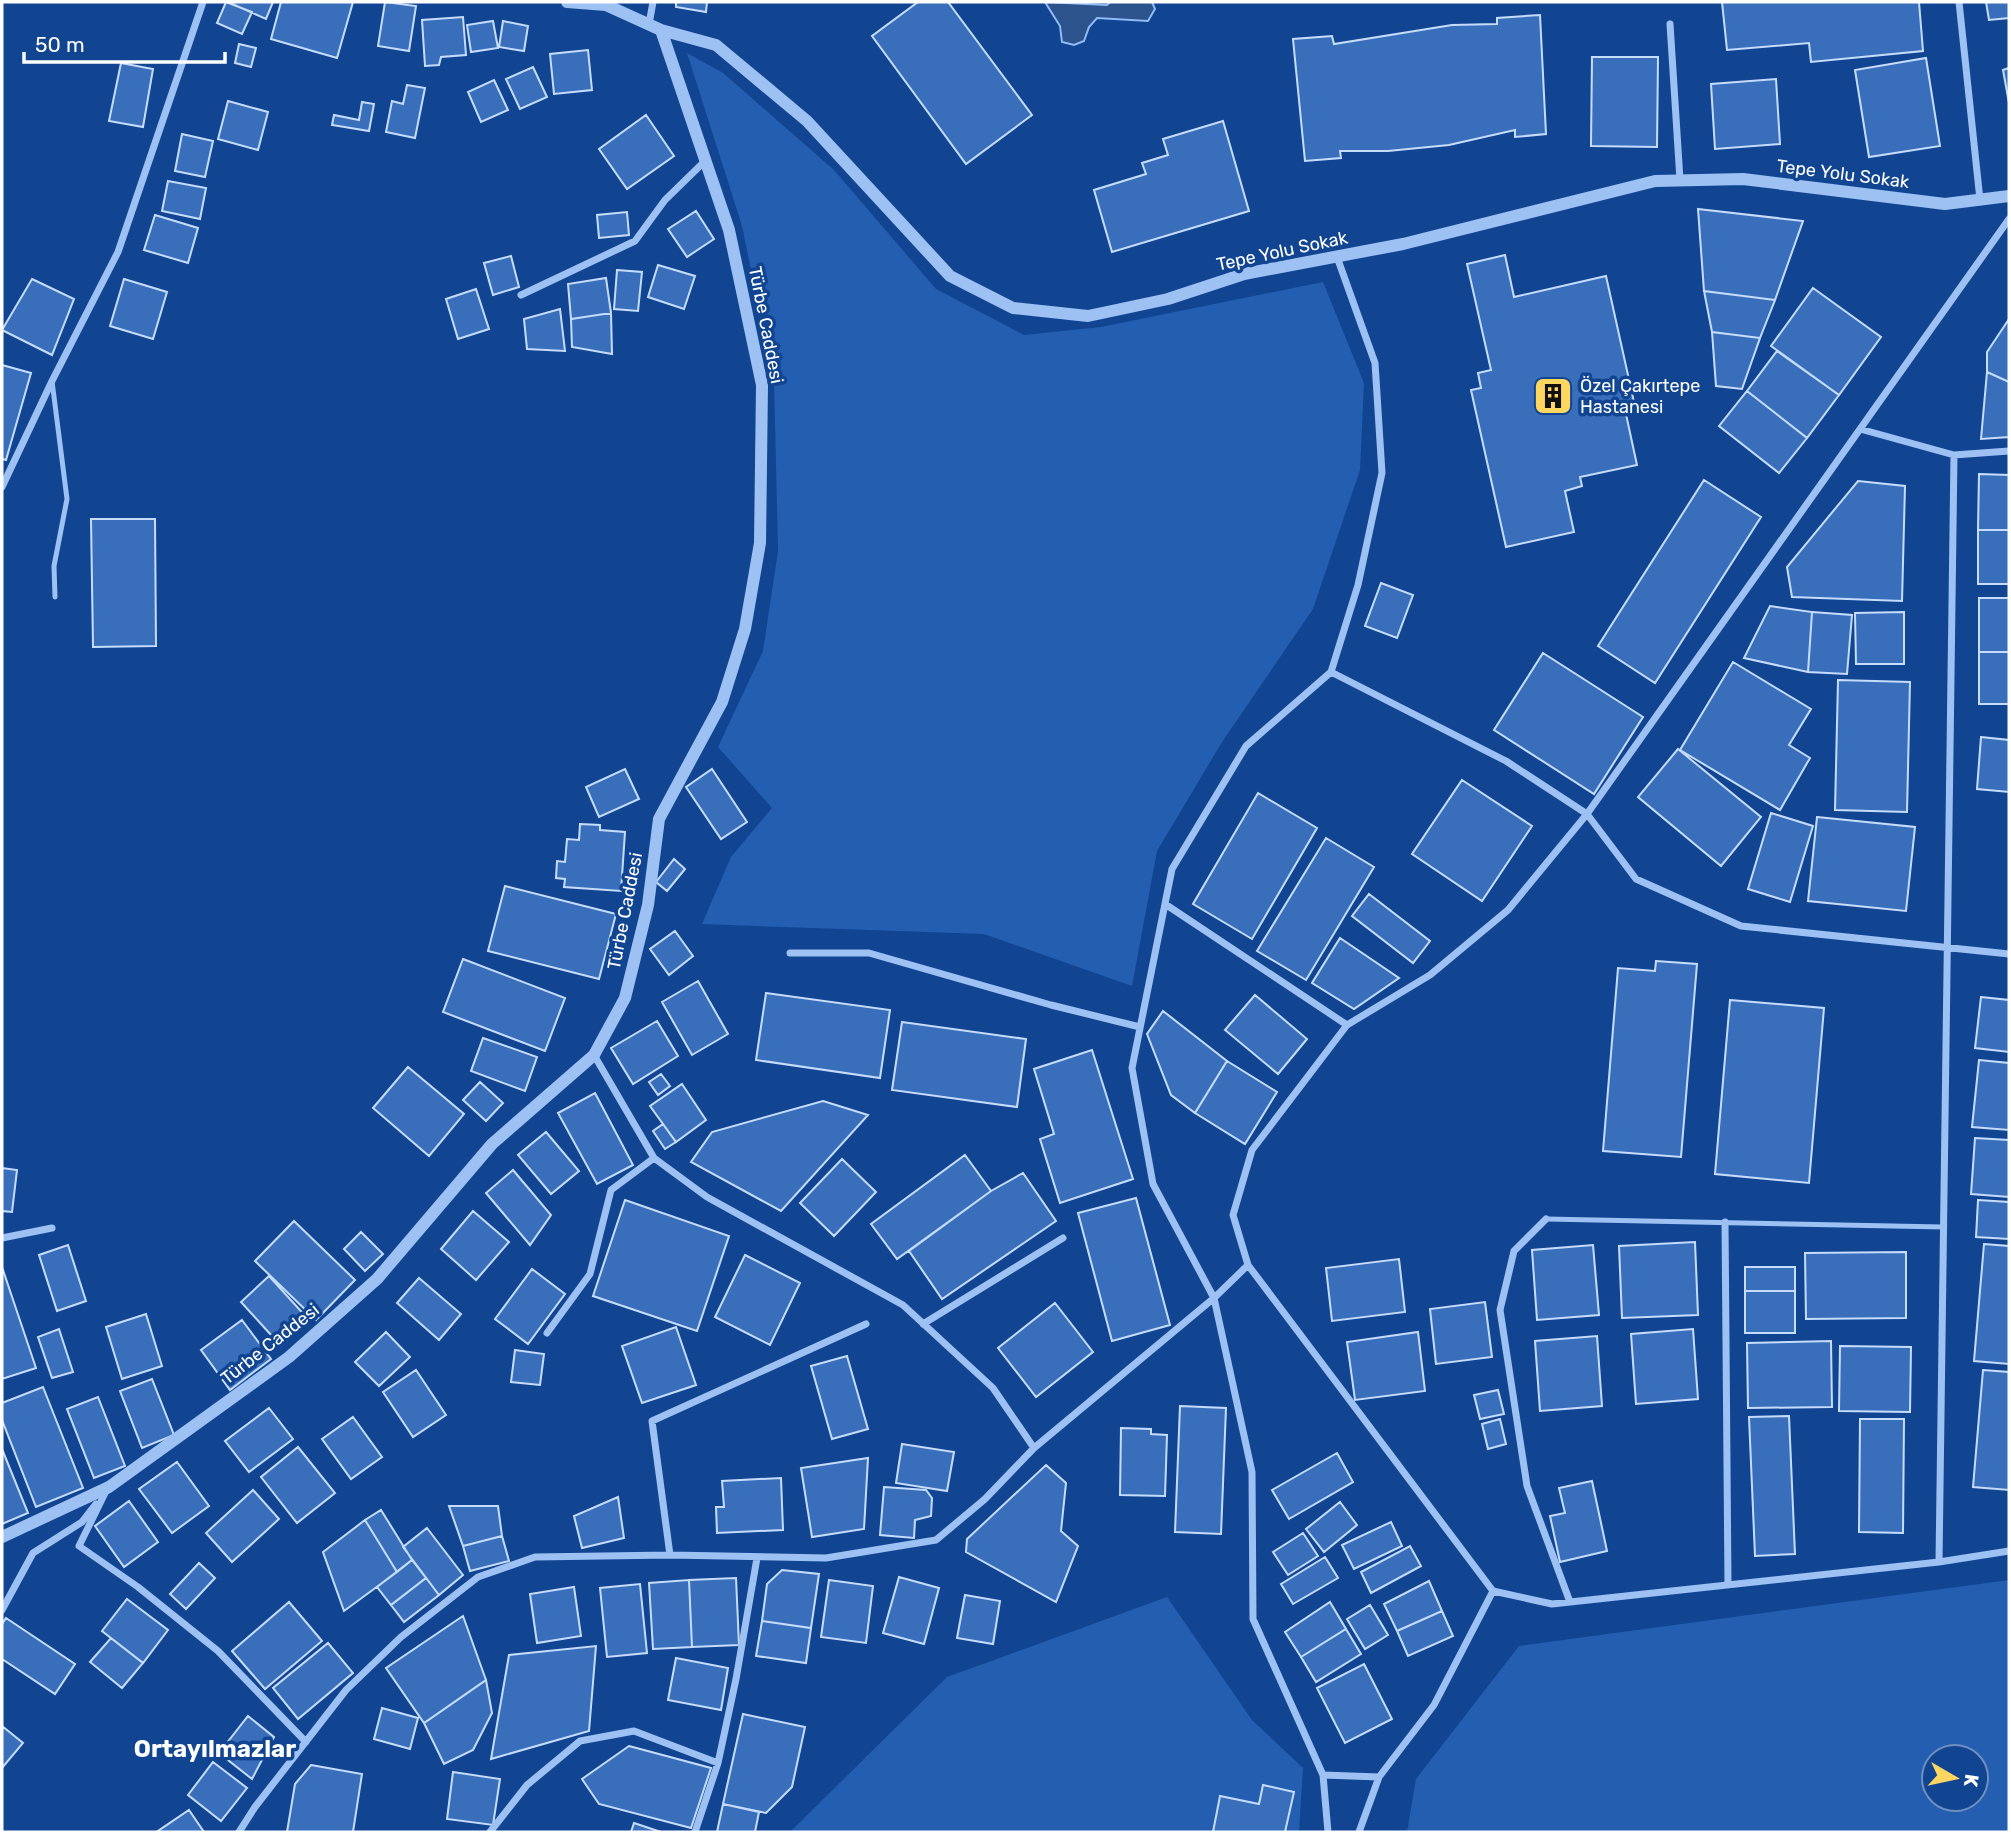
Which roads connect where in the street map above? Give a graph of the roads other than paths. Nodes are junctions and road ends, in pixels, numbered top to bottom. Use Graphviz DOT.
graph roads {
  1 [pos="203,2"];
  2 [pos="567,2"];
  3 [pos="653,2"];
  4 [pos="1959,2"];
  5 [pos="1670,24"];
  6 [pos="655,27"];
  7 [pos="705,161"];
  8 [pos="1680,180"];
  9 [pos="2009,196"];
  10 [pos="1980,200"];
  11 [pos="2009,219"];
  12 [pos="1336,257"];
  13 [pos="521,295"];
  14 [pos="52,381"];
  15 [pos="1860,429"];
  16 [pos="2009,452"];
  17 [pos="1954,454"];
  18 [pos="2,486"];
  19 [pos="55,597"];
  20 [pos="1331,672"];
  21 [pos="1587,814"];
  22 [pos="1165,904"];
  23 [pos="1947,948"];
  24 [pos="790,953"];
  25 [pos="2009,954"];
  26 [pos="1347,1025"];
  27 [pos="1140,1027"];
  28 [pos="594,1055"];
  29 [pos="654,1158"];
  30 [pos="1546,1219"];
  31 [pos="1725,1222"];
  32 [pos="1943,1227"];
  33 [pos="52,1228"];
  34 [pos="2,1238"];
  35 [pos="1063,1238"];
  36 [pos="1248,1265"];
  37 [pos="1214,1298"];
  38 [pos="866,1324"];
  39 [pos="923,1324"];
  40 [pos="547,1333"];
  41 [pos="1034,1448"];
  42 [pos="108,1487"];
  43 [pos="2,1537"];
  44 [pos="2009,1551"];
  45 [pos="670,1555"];
  46 [pos="757,1558"];
  47 [pos="1939,1562"];
  48 [pos="1728,1585"];
  49 [pos="1493,1591"];
  50 [pos="1570,1602"];
  51 [pos="2,1610"];
  52 [pos="306,1742"];
  53 [pos="718,1763"];
  54 [pos="1323,1775"];
  55 [pos="1379,1777"];
  56 [pos="239,1832"];
  57 [pos="490,1832"];
  58 [pos="695,1832"];
  59 [pos="1328,1832"];
  60 [pos="1359,1832"];
  1 -- 14 [label="street"];
  2 -- 6 [label="street, Tepe Yolu Sokak"];
  3 -- 6 [label="street"];
  4 -- 10 [label="street"];
  5 -- 8 [label="street"];
  6 -- 7 [label="street, Türbe Caddesi"];
  6 -- 12 [label="street, Tepe Yolu Sokak"];
  7 -- 13 [label="street"];
  7 -- 28 [label="street, Türbe Caddesi"];
  8 -- 10 [label="street, Tepe Yolu Sokak"];
  8 -- 12 [label="street, Tepe Yolu Sokak"];
  9 -- 10 [label="street, Tepe Yolu Sokak"];
  11 -- 15 [label="street"];
  12 -- 20 [label="street"];
  14 -- 18 [label="street"];
  14 -- 19 [label="lane"];
  15 -- 17 [label="street"];
  15 -- 21 [label="street"];
  16 -- 17 [label="street"];
  17 -- 23 [label="street"];
  20 -- 21 [label="street"];
  20 -- 22 [label="street"];
  21 -- 23 [label="street"];
  21 -- 26 [label="street"];
  22 -- 26 [label="street"];
  22 -- 27 [label="street"];
  23 -- 25 [label="street"];
  23 -- 32 [label="street"];
  24 -- 27 [label="street"];
  26 -- 36 [label="street"];
  27 -- 37 [label="street"];
  28 -- 29 [label="street"];
  28 -- 42 [label="street, Türbe Caddesi"];
  29 -- 39 [label="street"];
  29 -- 40 [label="street"];
  30 -- 31 [label="lane"];
  30 -- 50 [label="street"];
  31 -- 32 [label="lane"];
  31 -- 48 [label="street"];
  32 -- 47 [label="street"];
  33 -- 34 [label="street"];
  35 -- 39 [label="street"];
  36 -- 37 [label="street"];
  36 -- 49 [label="street"];
  37 -- 41 [label="street"];
  37 -- 54 [label="street"];
  38 -- 45 [label="street"];
  39 -- 41 [label="street"];
  41 -- 46 [label="street"];
  42 -- 43 [label="street, Türbe Caddesi"];
  42 -- 51 [label="street"];
  42 -- 52 [label="street"];
  44 -- 47 [label="street"];
  45 -- 46 [label="street"];
  45 -- 52 [label="street"];
  46 -- 53 [label="street"];
  47 -- 48 [label="street"];
  48 -- 50 [label="street"];
  49 -- 50 [label="street"];
  49 -- 55 [label="street"];
  52 -- 56 [label="street"];
  53 -- 57 [label="street"];
  53 -- 58 [label="street"];
  54 -- 55 [label="street"];
  54 -- 59 [label="street"];
  55 -- 60 [label="street"];
}
